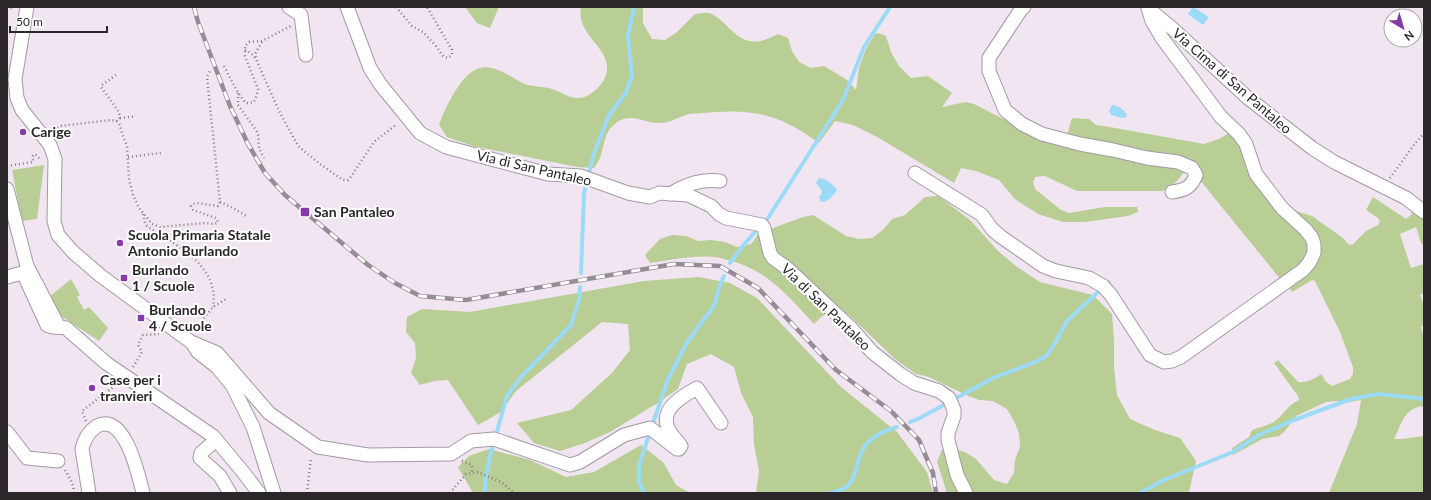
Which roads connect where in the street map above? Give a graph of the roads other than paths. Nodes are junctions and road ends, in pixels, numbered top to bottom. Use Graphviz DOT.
graph roads {
  1 [pos="27,7"];
  2 [pos="289,7"];
  3 [pos="347,7"];
  4 [pos="1024,7"];
  5 [pos="1147,8"];
  6 [pos="306,55"];
  7 [pos="914,173"];
  8 [pos="720,181"];
  9 [pos="7,189"];
  10 [pos="1172,192"];
  11 [pos="670,194"];
  12 [pos="1424,212"];
  13 [pos="7,277"];
  14 [pos="59,326"];
  15 [pos="189,340"];
  16 [pos="721,423"];
  17 [pos="7,432"];
  18 [pos="216,440"];
  19 [pos="58,461"];
  20 [pos="89,493"];
  21 [pos="144,493"];
  22 [pos="230,493"];
  23 [pos="258,493"];
  24 [pos="274,493"];
  25 [pos="966,493"];
  1 -- 15 [label="street"];
  2 -- 6 [label="street"];
  3 -- 11 [label="street, Via di San Pantaleo"];
  4 -- 10 [label="street"];
  5 -- 7 [label="street"];
  5 -- 12 [label="street, Via Cima di San Pantaleo"];
  8 -- 11 [label="street"];
  9 -- 14 [label="street"];
  11 -- 25 [label="street, Via di San Pantaleo"];
  13 -- 14 [label="street"];
  14 -- 18 [label="street"];
  15 -- 16 [label="street"];
  15 -- 24 [label="street"];
  17 -- 19 [label="street"];
  18 -- 22 [label="street"];
  18 -- 23 [label="street"];
  20 -- 21 [label="street"];
}
